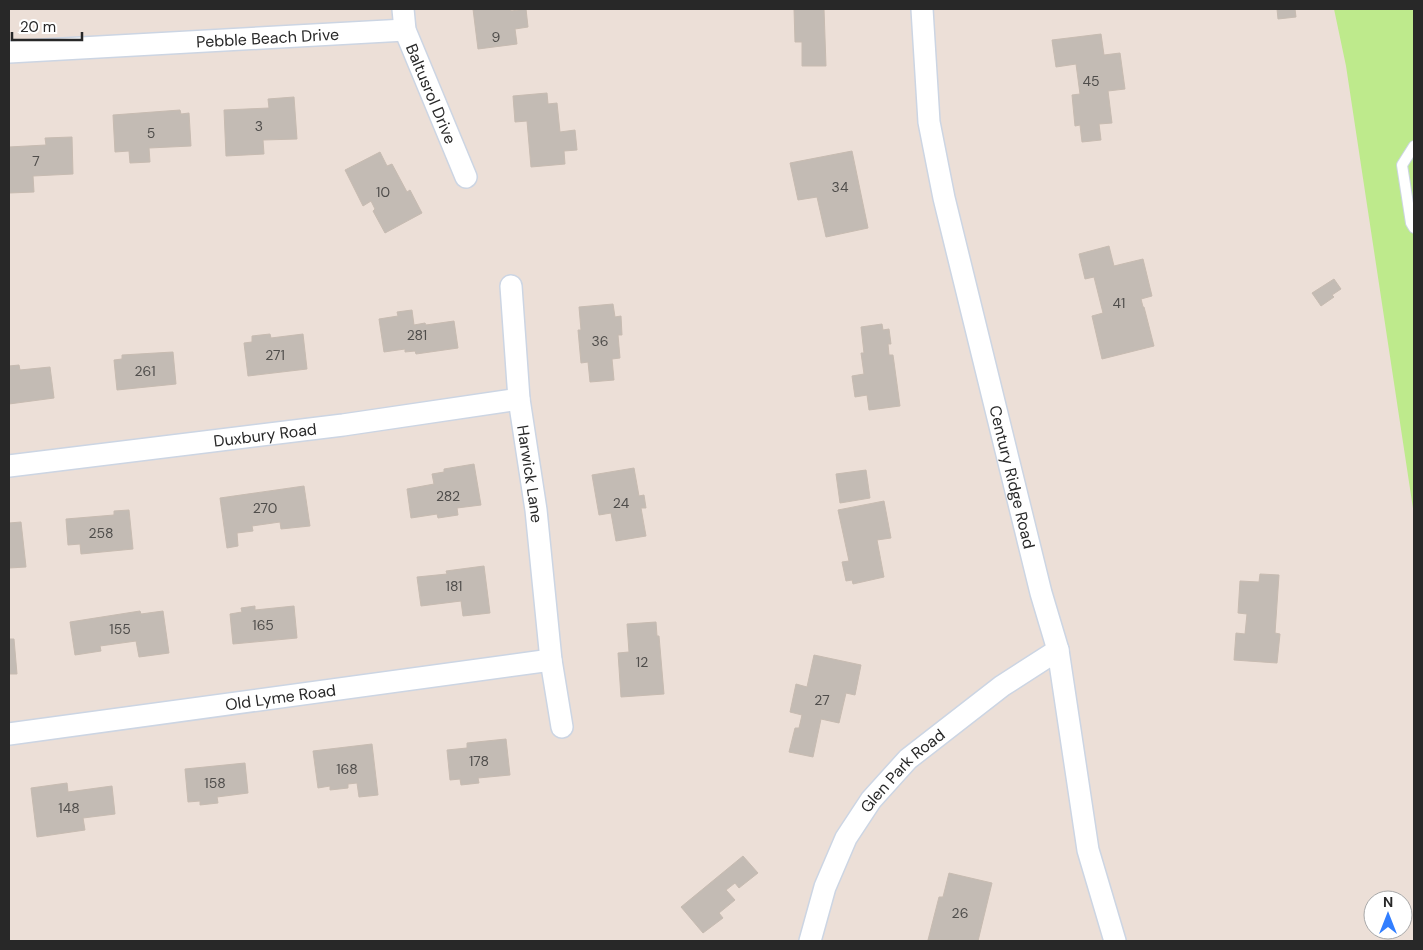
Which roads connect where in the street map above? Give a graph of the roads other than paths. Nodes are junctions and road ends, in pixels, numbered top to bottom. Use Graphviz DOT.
graph roads {
  1 [pos="403,9"];
  2 [pos="922,9"];
  3 [pos="405,30"];
  4 [pos="9,52"];
  5 [pos="1414,146"];
  6 [pos="466,176"];
  7 [pos="1414,228"];
  8 [pos="511,286"];
  9 [pos="519,399"];
  10 [pos="9,466"];
  11 [pos="1058,650"];
  12 [pos="551,660"];
  13 [pos="562,727"];
  14 [pos="9,734"];
  15 [pos="810,941"];
  16 [pos="1115,941"];
  1 -- 3 [label="street, Baltusrol Drive"];
  2 -- 11 [label="street, Century Ridge Road"];
  3 -- 4 [label="street, Pebble Beach Drive"];
  3 -- 6 [label="street, Baltusrol Drive"];
  5 -- 7 [label="lane"];
  8 -- 9 [label="street, Harwick Lane"];
  9 -- 10 [label="street, Duxbury Road"];
  9 -- 12 [label="street, Harwick Lane"];
  11 -- 15 [label="street, Glen Park Road"];
  11 -- 16 [label="street, Century Ridge Road"];
  12 -- 13 [label="street, Harwick Lane"];
  12 -- 14 [label="street, Old Lyme Road"];
}
